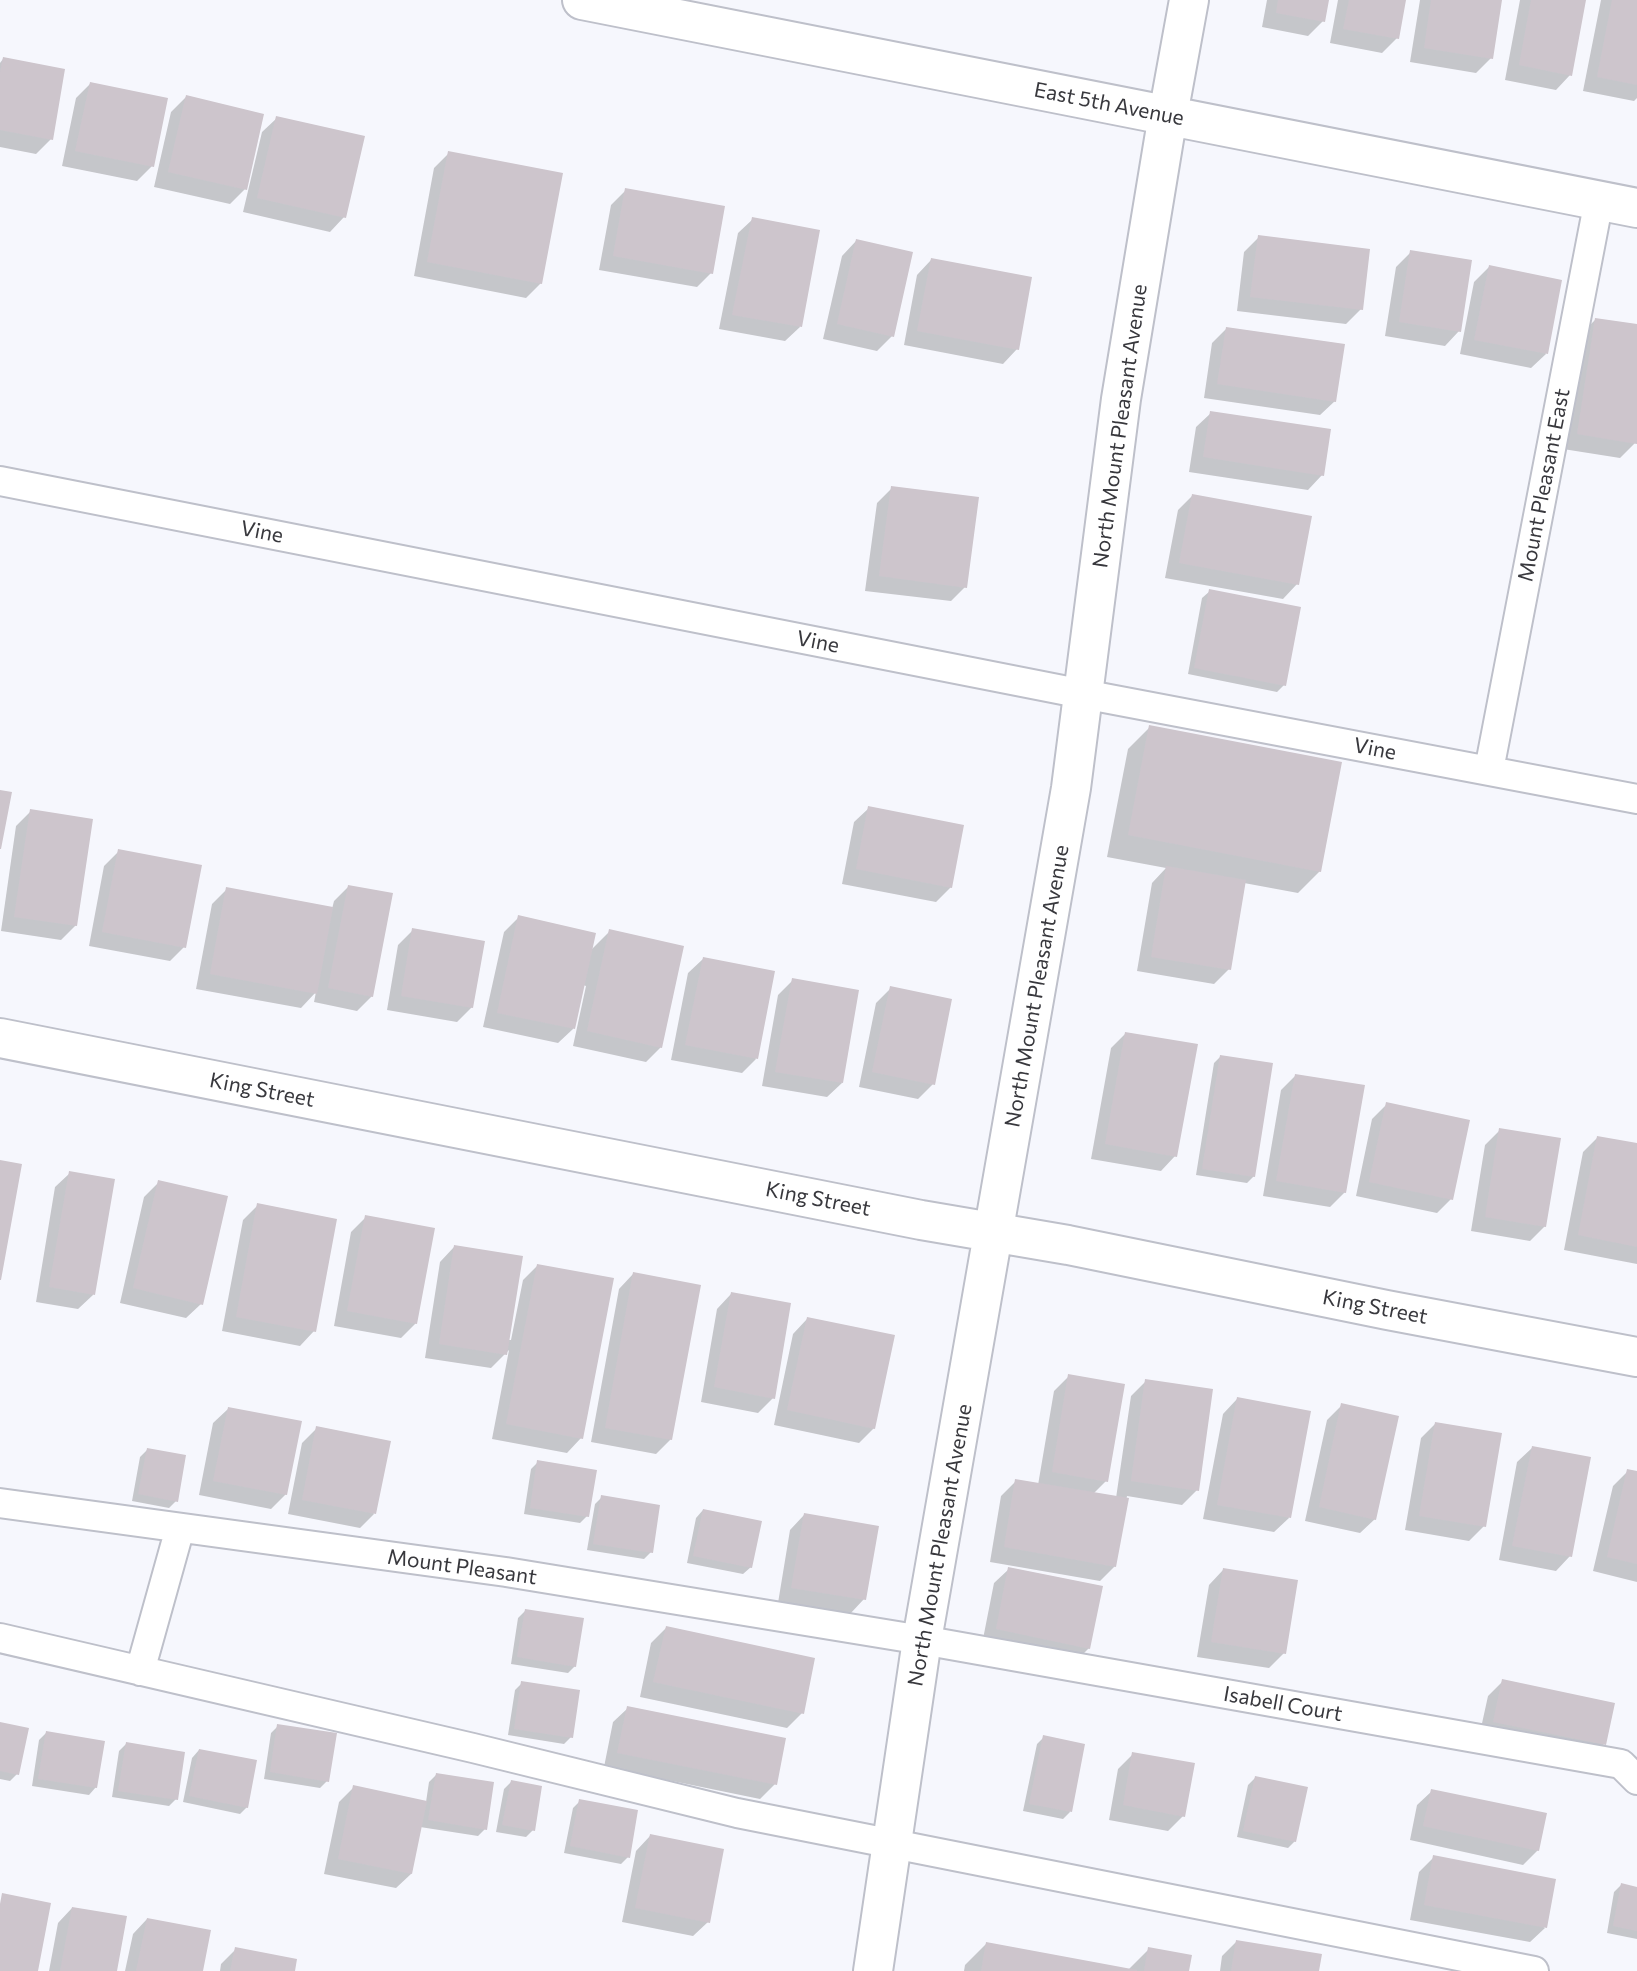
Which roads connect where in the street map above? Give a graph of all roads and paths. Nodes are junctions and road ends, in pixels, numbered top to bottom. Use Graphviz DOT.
graph roads {
  1 [pos="582,0"];
  2 [pos="1189,0"];
  3 [pos="1168,115"];
  4 [pos="1599,200"];
  5 [pos="1637,208"];
  6 [pos="0,481"];
  7 [pos="1083,694"];
  8 [pos="1489,770"];
  9 [pos="1637,799"];
  10 [pos="0,1038"];
  11 [pos="994,1231"];
  12 [pos="1637,1357"];
  13 [pos="0,1503"];
  14 [pos="180,1528"];
  15 [pos="0,1639"];
  16 [pos="922,1640"];
  17 [pos="140,1671"];
  18 [pos="1637,1780"];
  19 [pos="892,1843"];
  20 [pos="873,1971"];
  21 [pos="1534,1971"];
  1 -- 3 [label="street, East 5th Avenue"];
  2 -- 3 [label="street, North Mount Pleasant Avenue"];
  3 -- 4 [label="street, East 5th Avenue"];
  3 -- 7 [label="street, North Mount Pleasant Avenue"];
  4 -- 5 [label="street, East 5th Avenue"];
  4 -- 8 [label="lane, Mount Pleasant East"];
  6 -- 7 [label="lane, Vine"];
  7 -- 8 [label="lane, Vine"];
  7 -- 11 [label="street, North Mount Pleasant Avenue"];
  8 -- 9 [label="lane, Vine"];
  10 -- 11 [label="street, King Street"];
  11 -- 12 [label="street, King Street"];
  11 -- 16 [label="street, North Mount Pleasant Avenue"];
  13 -- 14 [label="lane, Mount Pleasant"];
  14 -- 16 [label="lane, Mount Pleasant"];
  14 -- 17 [label="lane"];
  15 -- 17 [label="lane"];
  16 -- 18 [label="lane, Isabell Court"];
  16 -- 19 [label="street, North Mount Pleasant Avenue"];
  17 -- 19 [label="lane"];
  19 -- 20 [label="street, North Mount Pleasant Avenue"];
  19 -- 21 [label="lane"];
}
